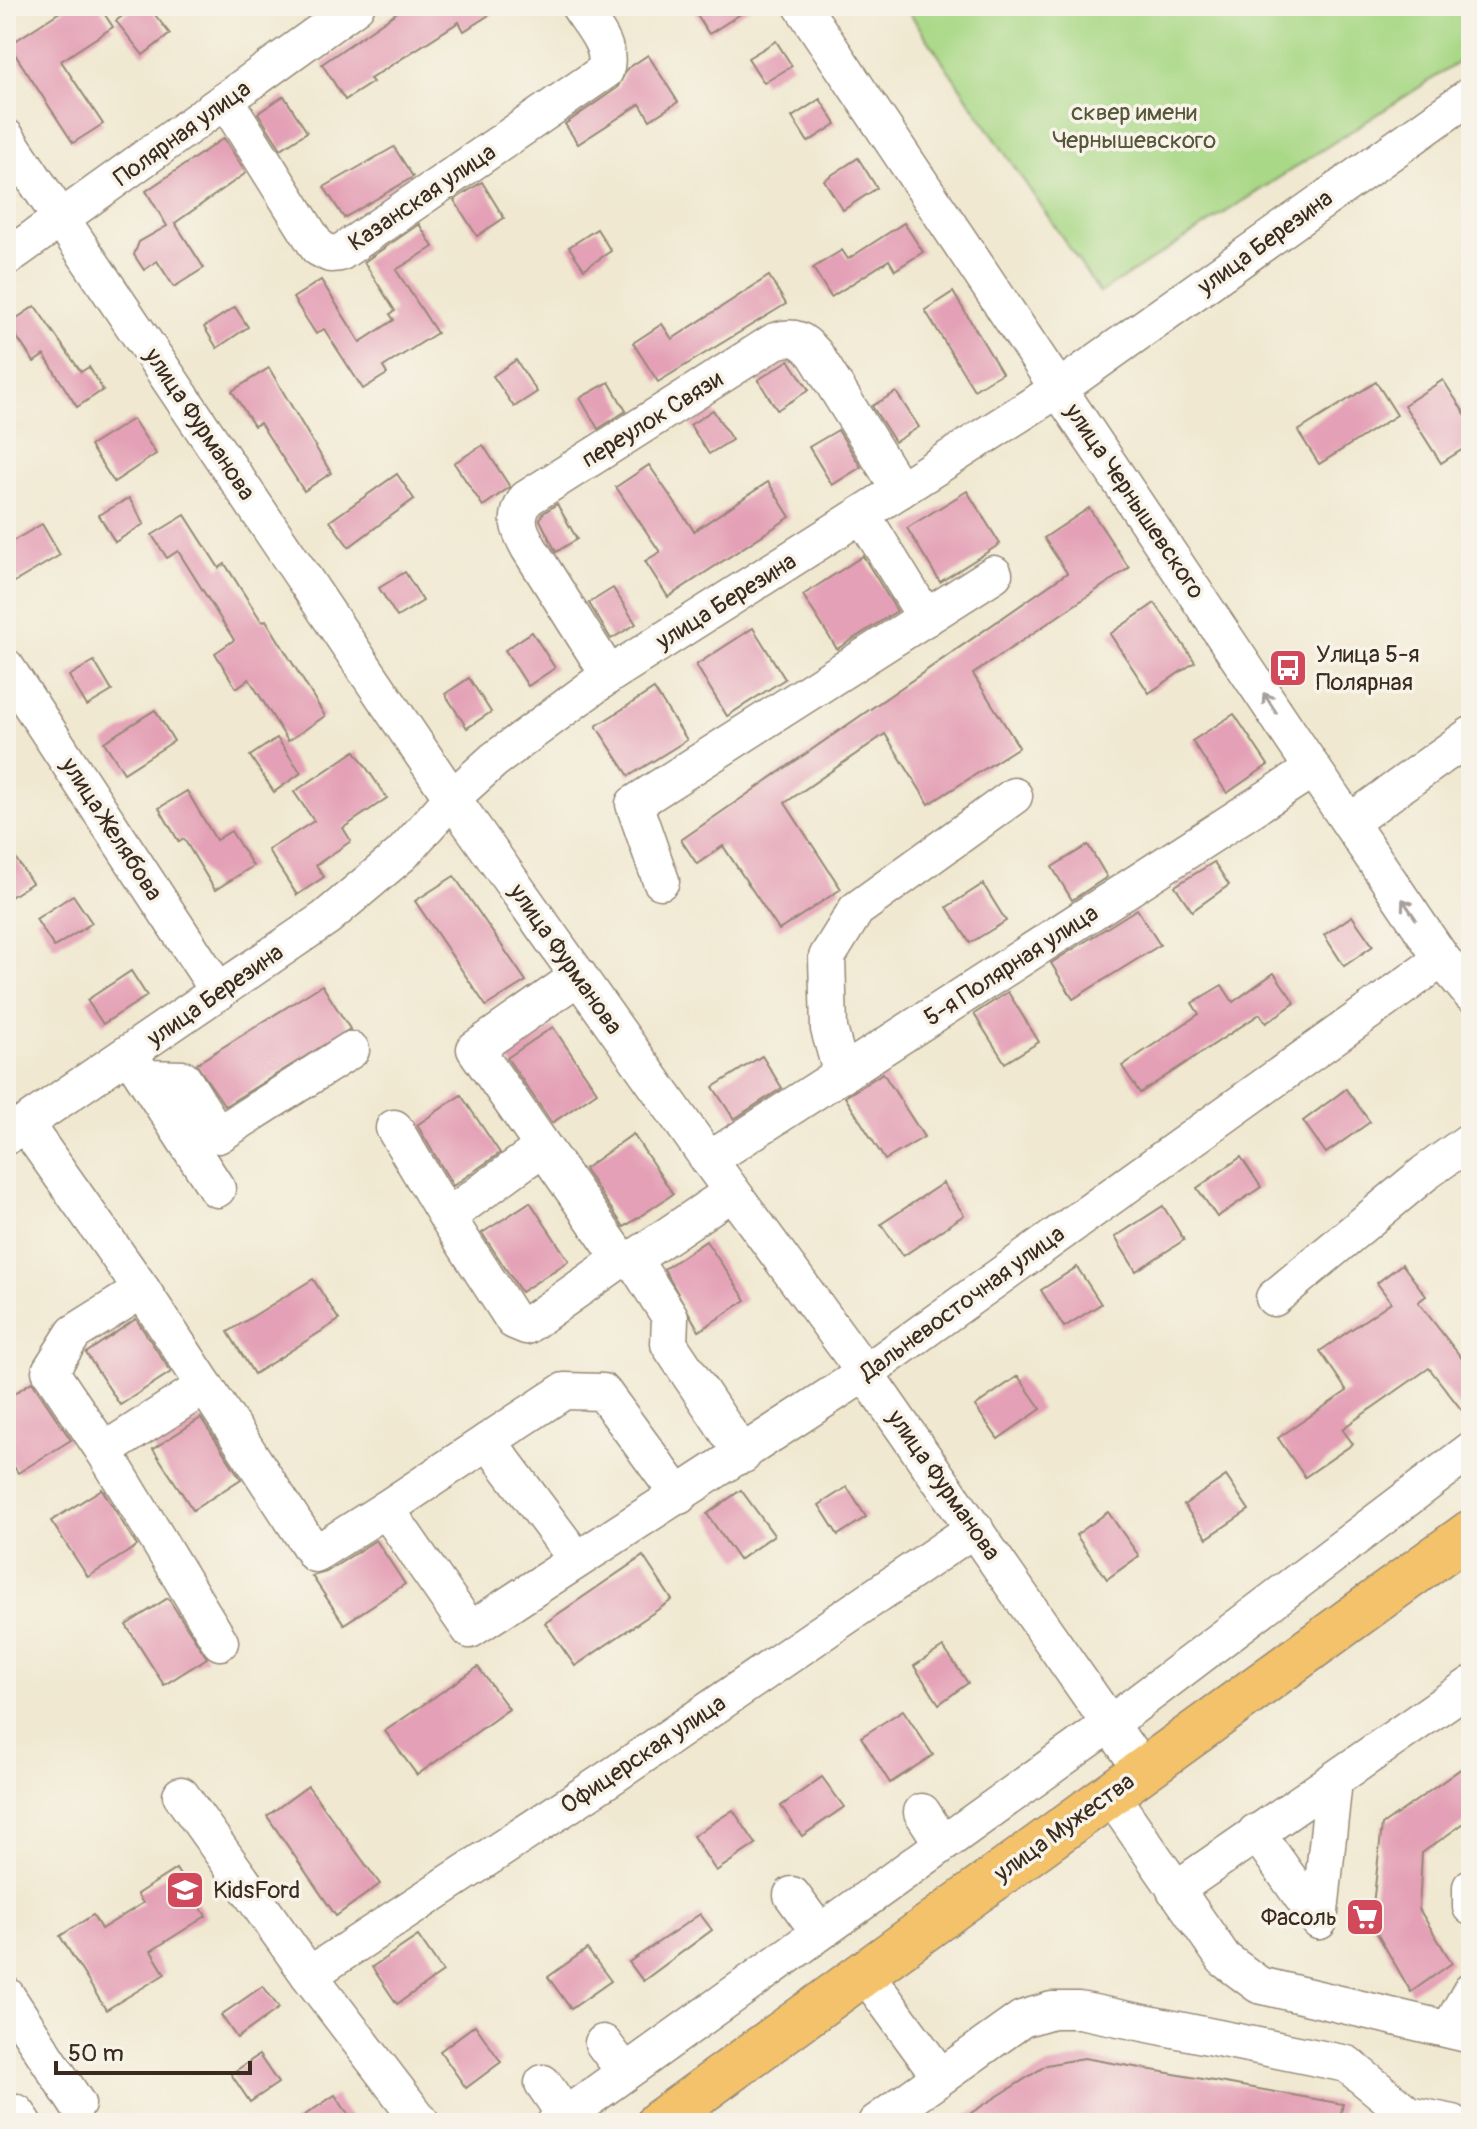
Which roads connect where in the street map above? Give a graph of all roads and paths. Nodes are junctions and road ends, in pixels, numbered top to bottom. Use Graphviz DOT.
graph roads {
  1 [pos="356,6"];
  2 [pos="579,6"];
  3 [pos="802,6"];
  4 [pos="1471,95"];
  5 [pos="226,101"];
  6 [pos="6,137"];
  7 [pos="62,220"];
  8 [pos="6,258"];
  9 [pos="1060,388"];
  10 [pos="900,490"];
  11 [pos="863,516"];
  12 [pos="994,574"];
  13 [pos="926,618"];
  14 [pos="6,667"];
  15 [pos="609,675"];
  16 [pos="1471,735"];
  17 [pos="1313,769"];
  18 [pos="1014,796"];
  19 [pos="452,798"];
  20 [pos="1350,822"];
  21 [pos="661,881"];
  22 [pos="1442,959"];
  23 [pos="579,976"];
  24 [pos="219,992"];
  25 [pos="1471,994"];
  26 [pos="351,1050"];
  27 [pos="138,1067"];
  28 [pos="842,1075"];
  29 [pos="394,1128"];
  30 [pos="16,1131"];
  31 [pos="1471,1140"];
  32 [pos="542,1148"];
  33 [pos="709,1160"];
  34 [pos="217,1189"];
  35 [pos="732,1192"];
  36 [pos="447,1217"];
  37 [pos="627,1259"];
  38 [pos="142,1290"];
  39 [pos="1274,1298"];
  40 [pos="865,1373"];
  41 [pos="205,1386"];
  42 [pos="488,1441"];
  43 [pos="1471,1450"];
  44 [pos="104,1451"];
  45 [pos="743,1455"];
  46 [pos="679,1496"];
  47 [pos="386,1509"];
  48 [pos="975,1528"];
  49 [pos="1471,1532"];
  50 [pos="577,1560"];
  51 [pos="220,1642"];
  52 [pos="1471,1685"];
  53 [pos="1110,1724"];
  54 [pos="1334,1780"];
  55 [pos="1126,1782"];
  56 [pos="181,1795"];
  57 [pos="922,1812"];
  58 [pos="1256,1832"];
  59 [pos="942,1843"];
  60 [pos="1471,1887"];
  61 [pos="1175,1890"];
  62 [pos="792,1895"];
  63 [pos="1471,1907"];
  64 [pos="819,1932"];
  65 [pos="864,1972"];
  66 [pos="309,1975"];
  67 [pos="1471,1991"];
  68 [pos="6,1995"];
  69 [pos="1460,2031"];
  70 [pos="603,2043"];
  71 [pos="625,2072"];
  72 [pos="940,2076"];
  73 [pos="543,2083"];
  74 [pos="77,2104"];
  75 [pos="1401,2118"];
  76 [pos="560,2119"];
  77 [pos="6,2120"];
  78 [pos="24,2123"];
  79 [pos="422,2123"];
  80 [pos="658,2123"];
  81 [pos="876,2123"];
  82 [pos="1453,2123"];
  1 -- 5 [label="street, Полярная улица"];
  2 -- 5 [label="street, Казанская улица"];
  3 -- 9 [label="street, улица Чернышевского"];
  4 -- 9 [label="street, улица Березина"];
  5 -- 7 [label="street, Полярная улица"];
  6 -- 7 [label="street, улица Фурманова"];
  7 -- 8 [label="street, Полярная улица"];
  7 -- 19 [label="street, улица Фурманова"];
  9 -- 10 [label="street, улица Березина"];
  17 -- 9 [label="street, улица Чернышевского, one-way"];
  10 -- 11 [label="street, улица Березина"];
  10 -- 15 [label="street, переулок Связи"];
  11 -- 13 [label="street"];
  11 -- 15 [label="street, улица Березина"];
  12 -- 13 [label="street"];
  13 -- 21 [label="street"];
  14 -- 24 [label="street, улица Желябова"];
  15 -- 19 [label="street, улица Березина"];
  16 -- 20 [label="street"];
  17 -- 20 [label="street, улица Чернышевского"];
  17 -- 28 [label="street, 5-я Полярная улица"];
  18 -- 28 [label="street"];
  19 -- 23 [label="street, улица Фурманова"];
  19 -- 24 [label="street, улица Березина"];
  22 -- 20 [label="street, улица Чернышевского, one-way"];
  22 -- 25 [label="street, улица Чернышевского"];
  22 -- 40 [label="street, Дальневосточная улица"];
  23 -- 32 [label="street"];
  23 -- 33 [label="street, улица Фурманова"];
  24 -- 27 [label="street, улица Березина"];
  26 -- 27 [label="street"];
  27 -- 30 [label="street, улица Березина"];
  27 -- 34 [label="street"];
  28 -- 33 [label="street, 5-я Полярная улица"];
  29 -- 36 [label="street"];
  30 -- 38 [label="street"];
  31 -- 39 [label="street"];
  32 -- 36 [label="street"];
  32 -- 37 [label="street"];
  33 -- 35 [label="street, улица Фурманова"];
  35 -- 37 [label="street"];
  35 -- 40 [label="street, улица Фурманова"];
  36 -- 37 [label="street"];
  37 -- 45 [label="street"];
  38 -- 41 [label="street"];
  38 -- 44 [label="street"];
  40 -- 45 [label="street, Дальневосточная улица"];
  40 -- 48 [label="street, улица Фурманова"];
  41 -- 44 [label="street"];
  41 -- 47 [label="street"];
  42 -- 46 [label="street"];
  42 -- 47 [label="street"];
  42 -- 50 [label="street"];
  43 -- 53 [label="street"];
  44 -- 51 [label="street"];
  45 -- 46 [label="street, Дальневосточная улица"];
  46 -- 50 [label="street, Дальневосточная улица"];
  47 -- 50 [label="street, Дальневосточная улица"];
  48 -- 53 [label="street, улица Фурманова"];
  48 -- 66 [label="street, Офицерская улица"];
  49 -- 55 [label="main road, улица Мужества"];
  52 -- 54 [label="street"];
  53 -- 55 [label="street, улица Фурманова"];
  53 -- 59 [label="street"];
  54 -- 58 [label="street"];
  54 -- 58 [label="street"];
  55 -- 61 [label="street, улица Фурманова"];
  55 -- 65 [label="main road, улица Мужества"];
  56 -- 66 [label="street"];
  57 -- 59 [label="street"];
  58 -- 61 [label="street"];
  59 -- 64 [label="street"];
  60 -- 63 [label="street"];
  61 -- 69 [label="street, улица Фурманова"];
  62 -- 64 [label="street"];
  64 -- 71 [label="street"];
  65 -- 72 [label="street"];
  65 -- 80 [label="main road, улица Мужества"];
  66 -- 79 [label="street"];
  67 -- 69 [label="street"];
  68 -- 74 [label="street"];
  70 -- 71 [label="street"];
  71 -- 76 [label="street"];
  72 -- 75 [label="street"];
  72 -- 81 [label="street"];
  73 -- 76 [label="street"];
  75 -- 82 [label="street"];
  77 -- 78 [label="street"];
}
